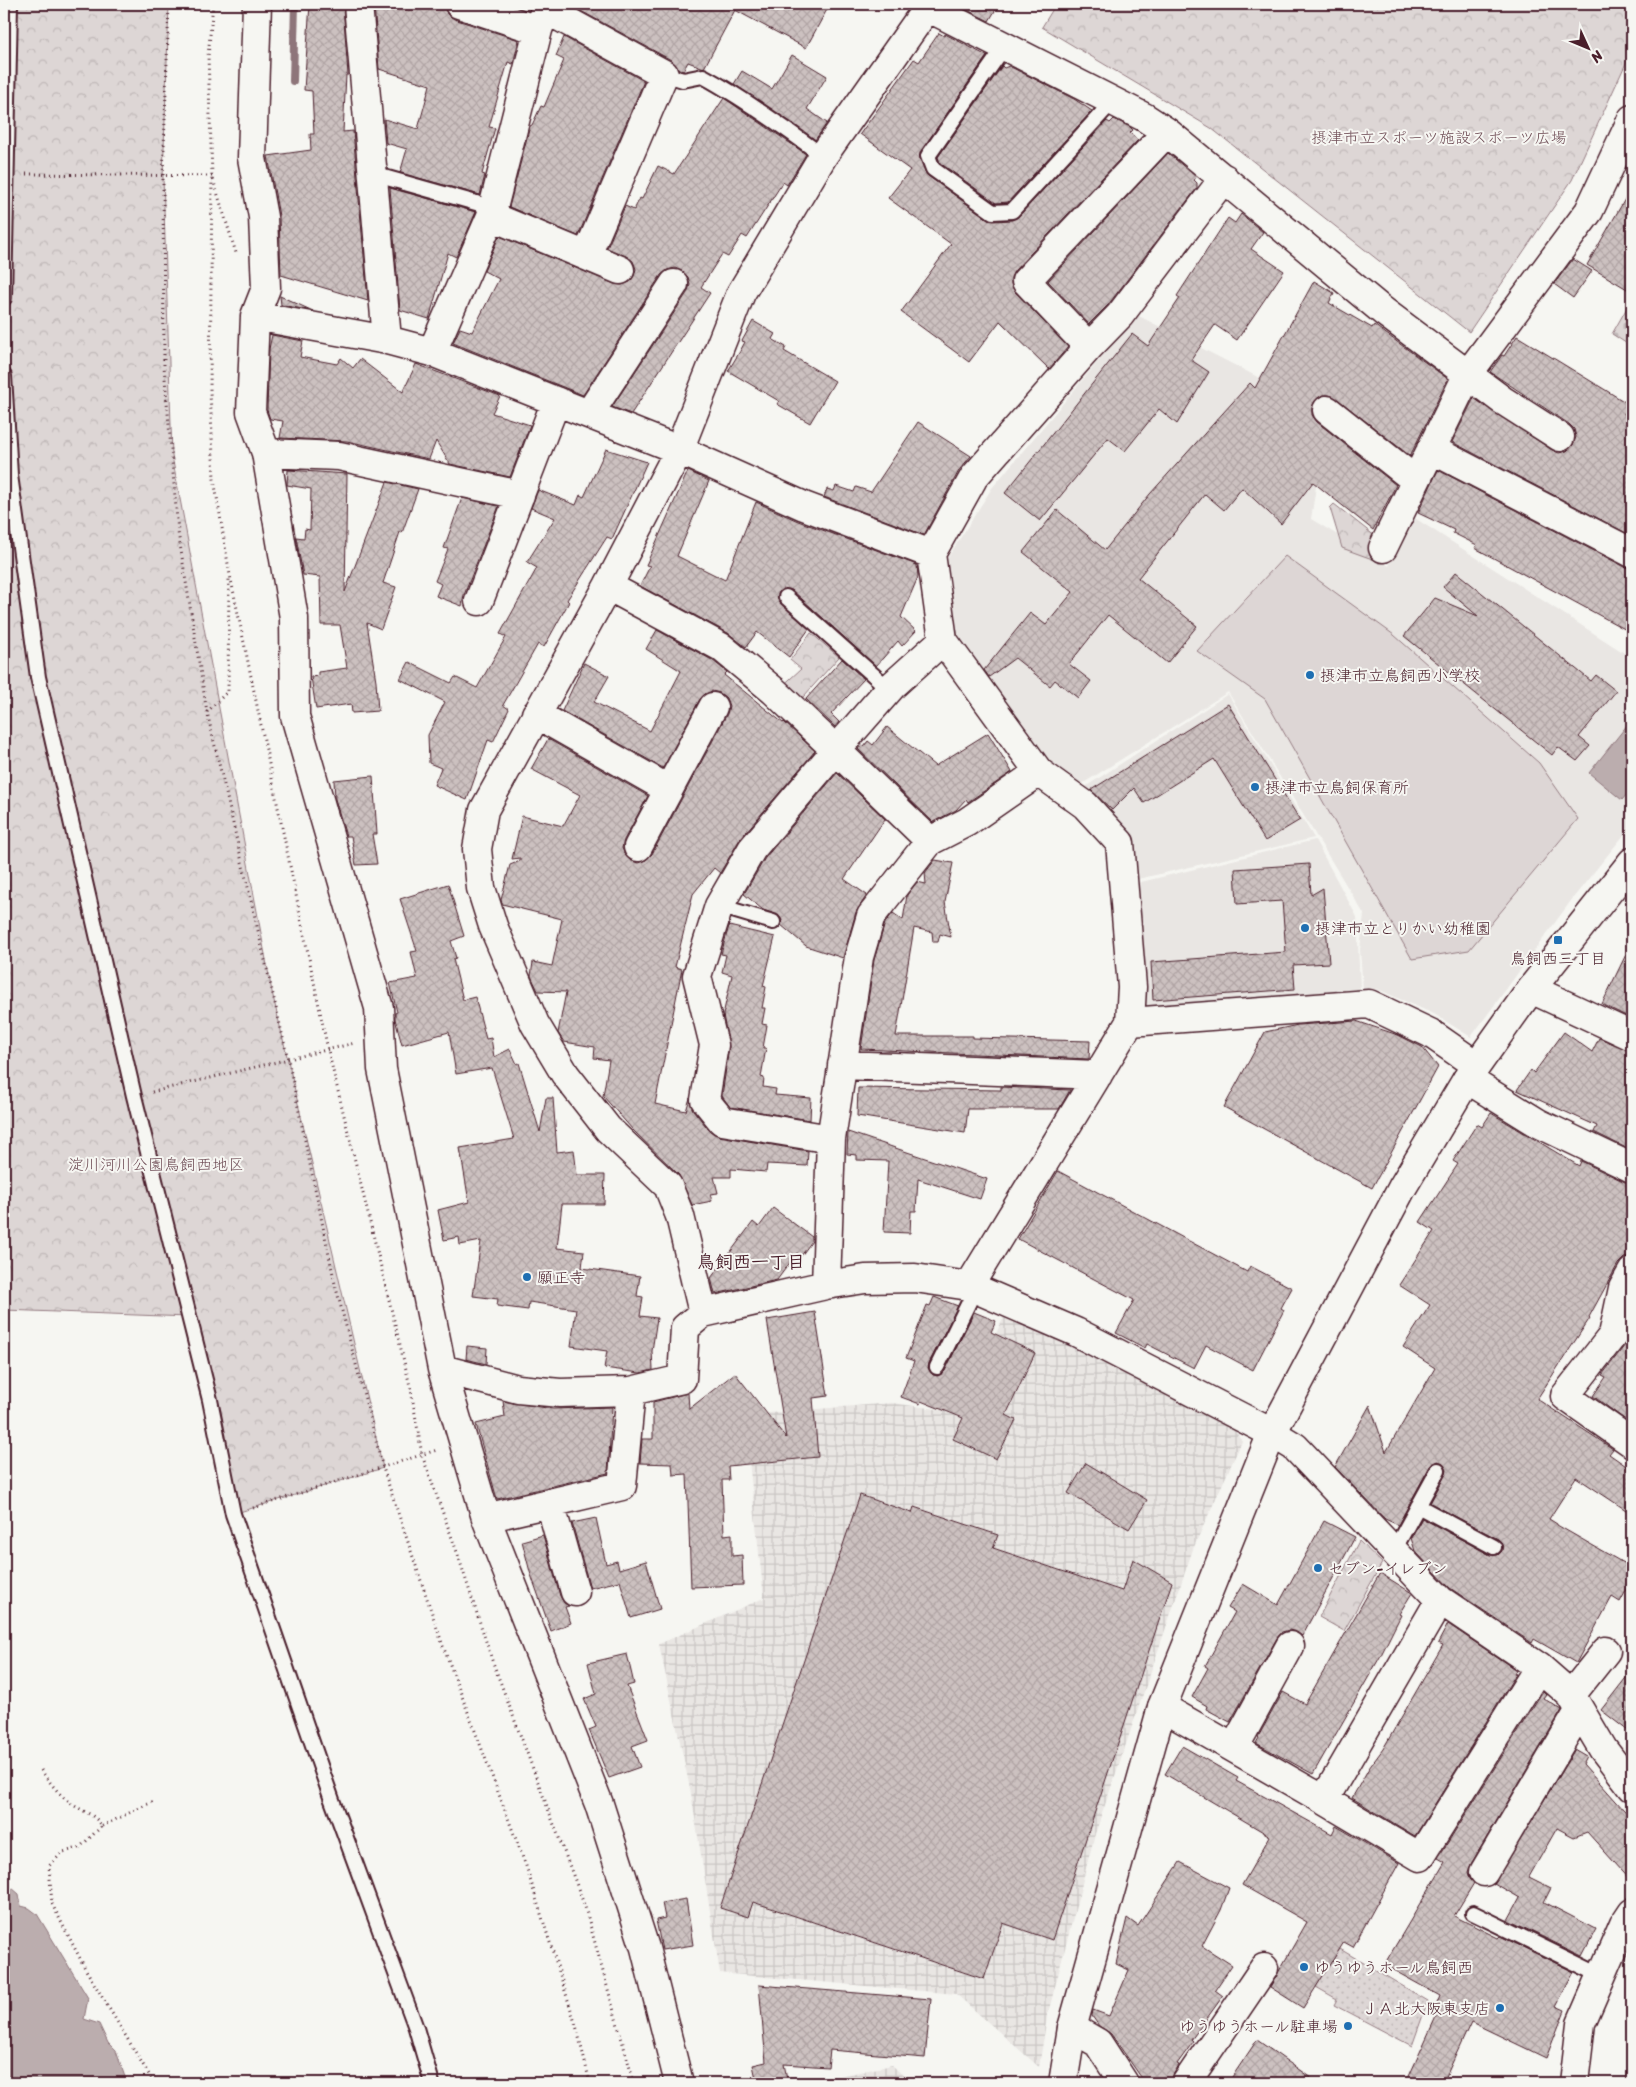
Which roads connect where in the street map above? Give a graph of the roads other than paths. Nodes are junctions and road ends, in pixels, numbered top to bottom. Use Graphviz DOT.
graph roads {
  1 [pos="10,4"];
  2 [pos="256,4"];
  3 [pos="358,4"];
  4 [pos="459,4"];
  5 [pos="929,6"];
  6 [pos="544,14"];
  7 [pos="1005,46"];
  8 [pos="664,74"];
  9 [pos="1113,101"];
  10 [pos="1632,119"];
  11 [pos="1167,132"];
  12 [pos="823,156"];
  13 [pos="373,174"];
  14 [pos="1224,178"];
  15 [pos="492,212"];
  16 [pos="588,255"];
  17 [pos="620,270"];
  18 [pos="674,284"];
  19 [pos="4,298"];
  20 [pos="255,316"];
  21 [pos="387,340"];
  22 [pos="1088,347"];
  23 [pos="432,352"];
  24 [pos="1468,374"];
  25 [pos="4,376"];
  26 [pos="556,401"];
  27 [pos="1327,410"];
  28 [pos="589,414"];
  29 [pos="1560,437"];
  30 [pos="1430,449"];
  31 [pos="679,450"];
  32 [pos="266,453"];
  33 [pos="1415,480"];
  34 [pos="520,496"];
  35 [pos="1383,548"];
  36 [pos="1632,553"];
  37 [pos="931,554"];
  38 [pos="608,586"];
  39 [pos="786,597"];
  40 [pos="479,602"];
  41 [pos="943,640"];
  42 [pos="889,689"];
  43 [pos="713,707"];
  44 [pos="536,714"];
  45 [pos="836,750"];
  46 [pos="1039,772"];
  47 [pos="668,789"];
  48 [pos="930,841"];
  49 [pos="638,847"];
  50 [pos="1632,862"];
  51 [pos="719,906"];
  52 [pos="773,922"];
  53 [pos="1531,989"];
  54 [pos="1130,1022"];
  55 [pos="1632,1036"];
  56 [pos="842,1065"];
  57 [pos="1471,1072"];
  58 [pos="1098,1075"];
  59 [pos="831,1139"];
  60 [pos="1632,1168"];
  61 [pos="1632,1272"];
  62 [pos="826,1285"];
  63 [pos="972,1287"];
  64 [pos="1626,1303"];
  65 [pos="703,1313"];
  66 [pos="937,1367"];
  67 [pos="442,1370"];
  68 [pos="630,1391"];
  69 [pos="1272,1433"];
  70 [pos="1632,1442"];
  71 [pos="1438,1470"];
  72 [pos="550,1503"];
  73 [pos="1418,1506"];
  74 [pos="486,1518"];
  75 [pos="1494,1547"];
  76 [pos="1393,1552"];
  77 [pos="575,1592"];
  78 [pos="1440,1600"];
  79 [pos="1290,1646"];
  80 [pos="1606,1651"];
  81 [pos="1539,1667"];
  82 [pos="1575,1702"];
  83 [pos="1162,1707"];
  84 [pos="1234,1748"];
  85 [pos="1632,1787"];
  86 [pos="1324,1800"];
  87 [pos="1484,1872"];
  88 [pos="1632,1912"];
  89 [pos="1473,1913"];
  90 [pos="1264,1968"];
  91 [pos="1602,1976"];
  92 [pos="1072,2028"];
  93 [pos="432,2083"];
  94 [pos="679,2083"];
  95 [pos="1063,2083"];
  96 [pos="1124,2083"];
  97 [pos="1186,2083"];
  98 [pos="1574,2083"];
  1 -- 19 [label="lane"];
  2 -- 20 [label="street"];
  3 -- 13 [label="street"];
  4 -- 6 [label="street"];
  5 -- 7 [label="street"];
  5 -- 12 [label="street"];
  6 -- 8 [label="street"];
  6 -- 15 [label="street"];
  7 -- 9 [label="street"];
  7 -- 9 [label="lane"];
  8 -- 12 [label="lane"];
  8 -- 16 [label="street"];
  9 -- 11 [label="street"];
  10 -- 24 [label="street"];
  11 -- 14 [label="street"];
  11 -- 22 [label="street"];
  12 -- 31 [label="street"];
  13 -- 15 [label="lane"];
  13 -- 21 [label="street"];
  14 -- 22 [label="street"];
  14 -- 24 [label="street"];
  15 -- 16 [label="street"];
  15 -- 23 [label="street"];
  16 -- 17 [label="street"];
  18 -- 28 [label="street"];
  20 -- 21 [label="street"];
  20 -- 32 [label="street"];
  21 -- 23 [label="street"];
  22 -- 37 [label="street"];
  23 -- 26 [label="street"];
  24 -- 29 [label="street"];
  24 -- 30 [label="street"];
  25 -- 93 [label="lane"];
  26 -- 28 [label="street"];
  26 -- 34 [label="street"];
  27 -- 33 [label="street"];
  28 -- 31 [label="street"];
  30 -- 33 [label="street"];
  30 -- 36 [label="street"];
  31 -- 37 [label="street"];
  31 -- 38 [label="street"];
  32 -- 34 [label="street"];
  32 -- 67 [label="street"];
  33 -- 35 [label="street"];
  34 -- 40 [label="street"];
  37 -- 41 [label="street"];
  38 -- 44 [label="street"];
  38 -- 45 [label="street"];
  39 -- 42 [label="lane"];
  41 -- 42 [label="street"];
  41 -- 46 [label="street"];
  42 -- 45 [label="street"];
  43 -- 47 [label="street"];
  44 -- 47 [label="street"];
  44 -- 65 [label="street"];
  45 -- 48 [label="street"];
  45 -- 51 [label="street"];
  46 -- 48 [label="street"];
  46 -- 54 [label="street"];
  47 -- 49 [label="street"];
  48 -- 56 [label="street"];
  50 -- 53 [label="street"];
  51 -- 52 [label="lane"];
  51 -- 59 [label="street"];
  53 -- 55 [label="street"];
  53 -- 57 [label="street"];
  54 -- 57 [label="street"];
  54 -- 58 [label="street"];
  56 -- 58 [label="street"];
  56 -- 59 [label="street"];
  57 -- 60 [label="street"];
  57 -- 69 [label="street"];
  58 -- 63 [label="street"];
  59 -- 62 [label="street"];
  61 -- 64 [label="street"];
  62 -- 63 [label="street"];
  62 -- 65 [label="street"];
  63 -- 66 [label="lane"];
  63 -- 69 [label="street"];
  64 -- 70 [label="street"];
  65 -- 68 [label="street"];
  67 -- 68 [label="street"];
  67 -- 74 [label="street"];
  68 -- 72 [label="street"];
  69 -- 76 [label="street"];
  69 -- 83 [label="street"];
  71 -- 73 [label="lane"];
  72 -- 74 [label="street"];
  72 -- 77 [label="street"];
  73 -- 75 [label="lane"];
  73 -- 76 [label="lane"];
  74 -- 94 [label="street"];
  76 -- 78 [label="street"];
  78 -- 81 [label="street"];
  78 -- 86 [label="street"];
  79 -- 84 [label="street"];
  80 -- 82 [label="street"];
  81 -- 82 [label="street"];
  81 -- 86 [label="street"];
  82 -- 85 [label="street"];
  82 -- 87 [label="street"];
  83 -- 84 [label="street"];
  83 -- 92 [label="street"];
  84 -- 86 [label="street"];
  88 -- 91 [label="street"];
  89 -- 91 [label="lane"];
  90 -- 97 [label="street"];
  91 -- 98 [label="street"];
  92 -- 95 [label="street"];
  92 -- 96 [label="street"];
}
